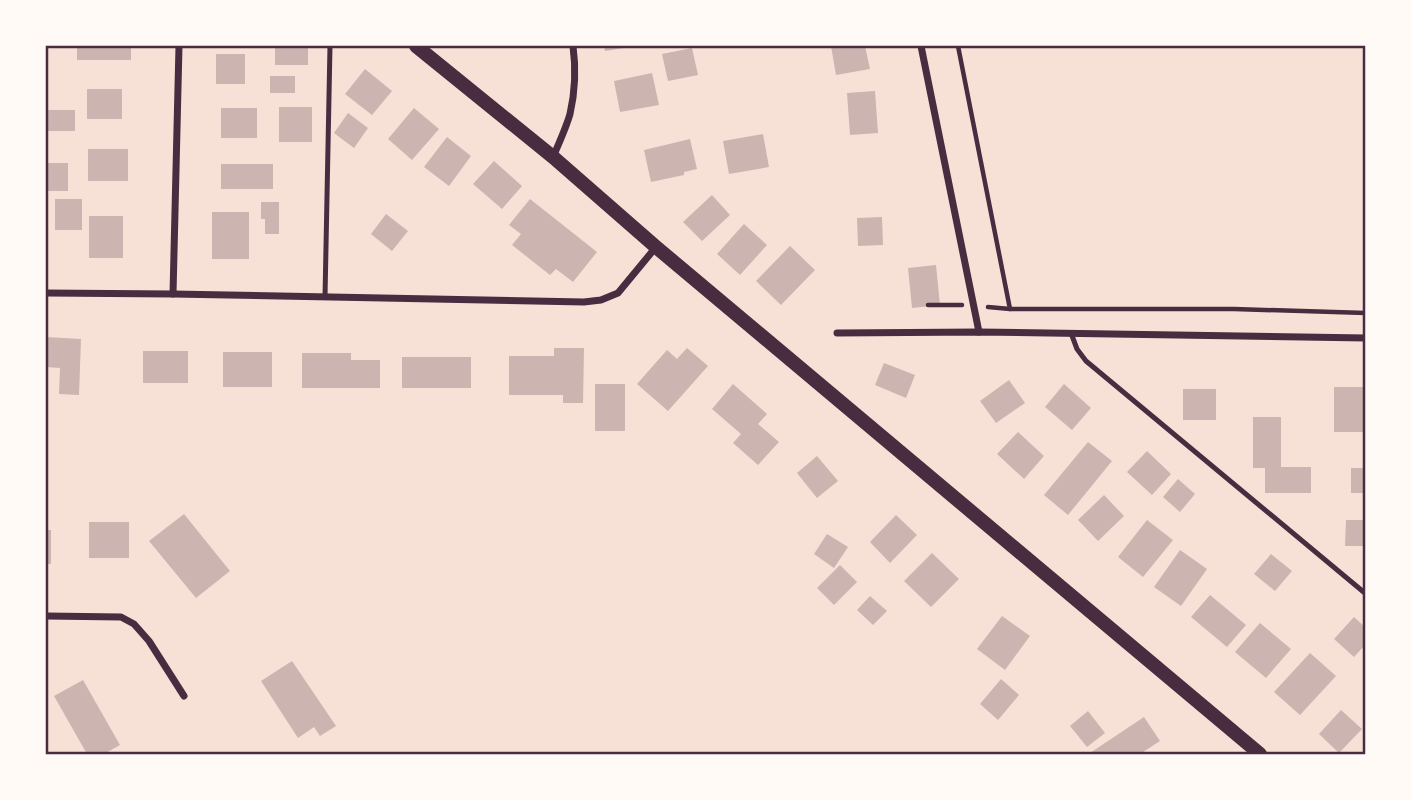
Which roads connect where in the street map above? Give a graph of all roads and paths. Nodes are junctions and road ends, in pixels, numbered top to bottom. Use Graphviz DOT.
graph roads {
  1 [pos="179,46"];
  2 [pos="330,46"];
  3 [pos="416,46"];
  4 [pos="573,46"];
  5 [pos="921,46"];
  6 [pos="958,46"];
  7 [pos="553,157"];
  8 [pos="656,247"];
  9 [pos="46,293"];
  10 [pos="173,294"];
  11 [pos="325,297"];
  12 [pos="928,304"];
  13 [pos="974,305"];
  14 [pos="1010,309"];
  15 [pos="1366,313"];
  16 [pos="837,332"];
  17 [pos="979,332"];
  18 [pos="1071,333"];
  19 [pos="1366,338"];
  20 [pos="1366,594"];
  21 [pos="46,616"];
  22 [pos="184,696"];
  23 [pos="1260,754"];
  1 -- 10 [label="street"];
  2 -- 11 [label="lane"];
  3 -- 7 [label="main road"];
  4 -- 7 [label="street"];
  5 -- 13 [label="street"];
  6 -- 14 [label="path"];
  7 -- 8 [label="main road"];
  8 -- 11 [label="street"];
  8 -- 23 [label="main road"];
  9 -- 10 [label="street"];
  10 -- 11 [label="street"];
  12 -- 13 [label="path"];
  13 -- 14 [label="path"];
  13 -- 17 [label="street"];
  14 -- 15 [label="path"];
  16 -- 17 [label="street"];
  17 -- 18 [label="street"];
  18 -- 19 [label="street"];
  18 -- 20 [label="lane"];
  21 -- 22 [label="street"];
}
